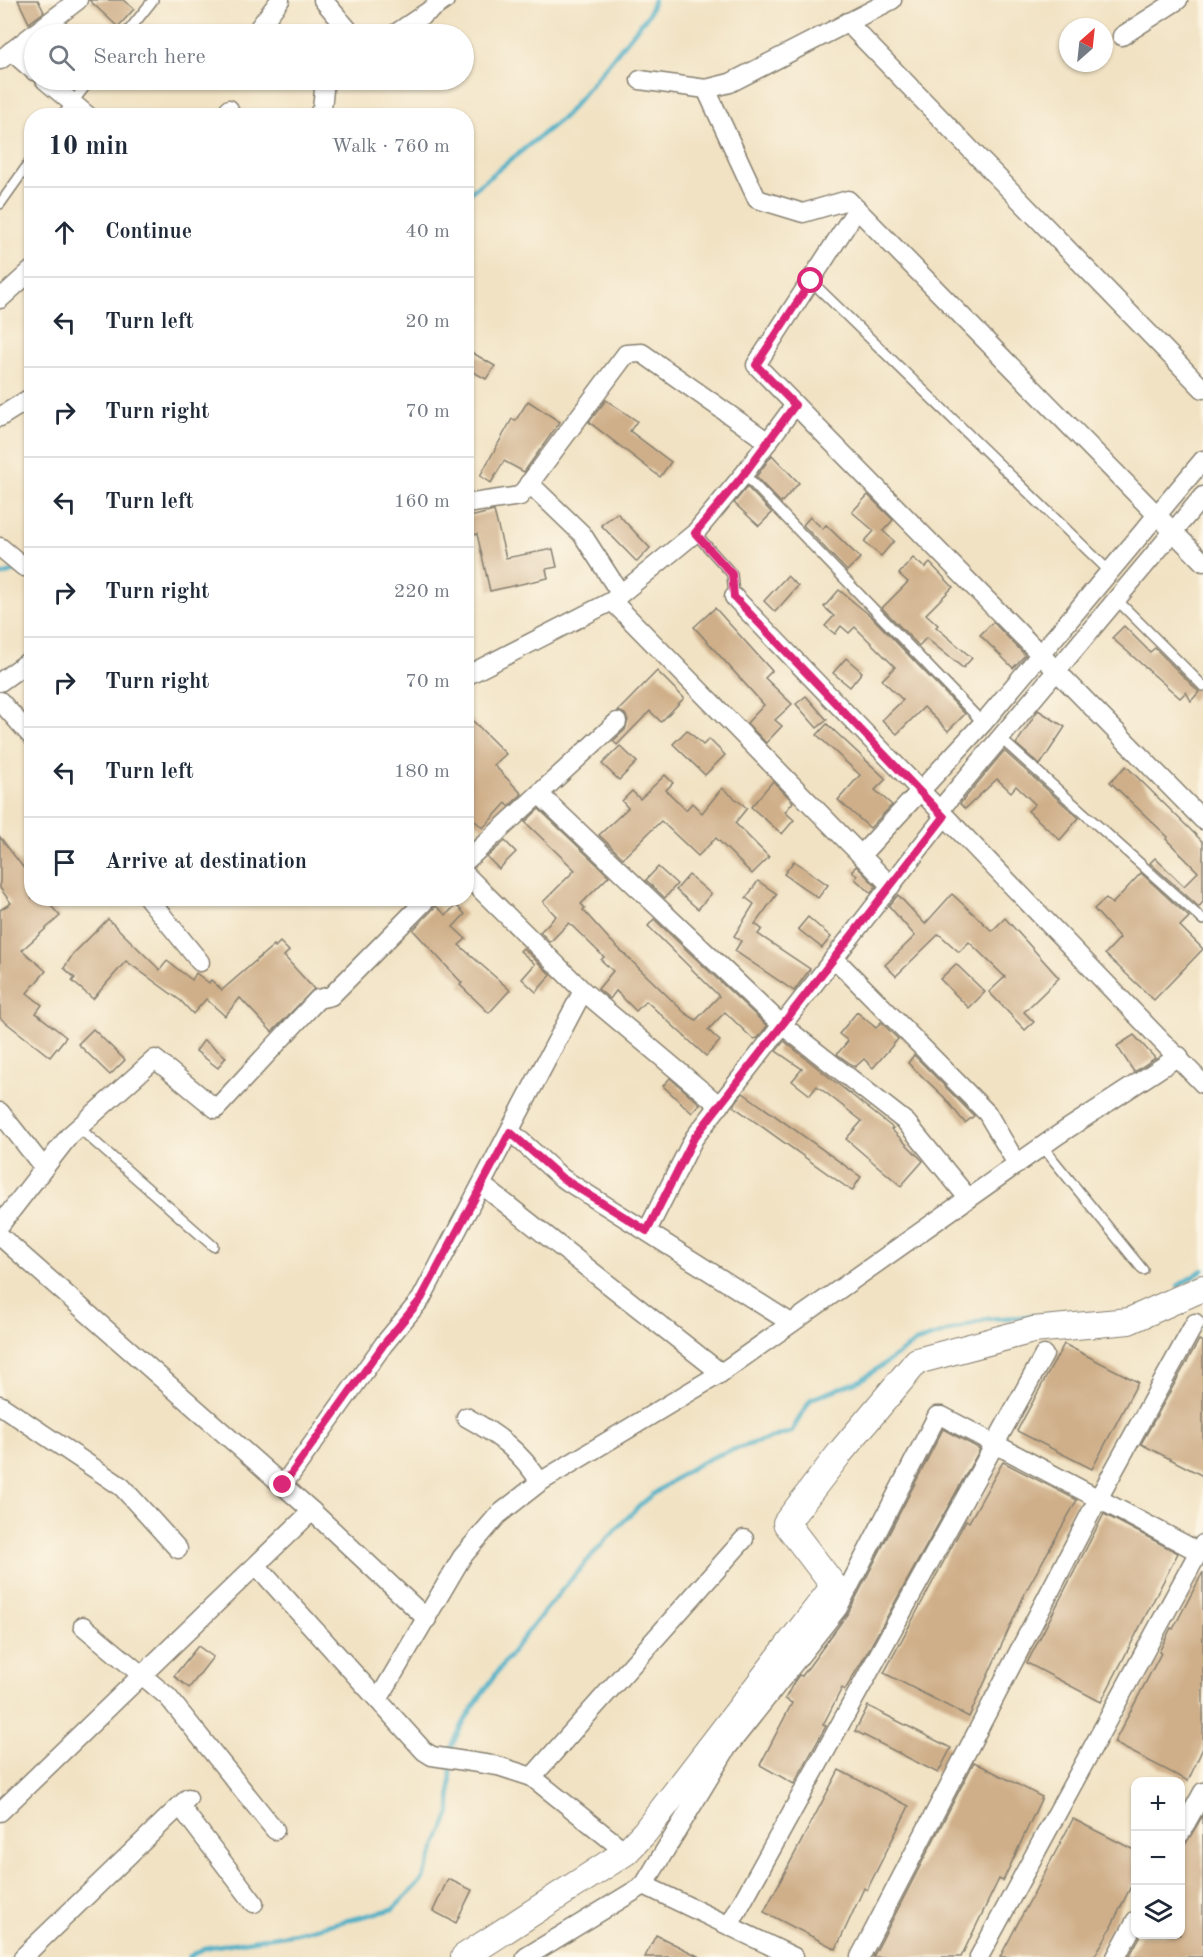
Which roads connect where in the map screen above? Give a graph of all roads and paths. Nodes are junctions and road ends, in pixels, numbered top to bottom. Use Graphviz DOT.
graph roads {
  1 [pos="78,0"];
  2 [pos="153,0"];
  3 [pos="280,0"];
  4 [pos="323,0"];
  5 [pos="445,0"];
  6 [pos="892,0"];
  7 [pos="1178,0"];
  8 [pos="848,22"];
  9 [pos="47,24"];
  10 [pos="134,24"];
  11 [pos="262,24"];
  12 [pos="343,24"];
  13 [pos="409,24"];
  14 [pos="1122,36"];
  15 [pos="24,41"];
  16 [pos="6,55"];
  17 [pos="24,65"];
  18 [pos="640,80"];
  19 [pos="706,89"];
  20 [pos="53,90"];
  21 [pos="82,90"];
  22 [pos="324,90"];
  23 [pos="66,108"];
  24 [pos="68,108"];
  25 [pos="323,108"];
  26 [pos="24,170"];
  27 [pos="0,204"];
  28 [pos="857,209"];
  29 [pos="24,277"];
  30 [pos="811,281"];
  31 [pos="0,298"];
  32 [pos="1203,389"];
  33 [pos="24,402"];
  34 [pos="795,405"];
  35 [pos="0,417"];
  36 [pos="768,442"];
  37 [pos="1203,460"];
  38 [pos="744,474"];
  39 [pos="529,483"];
  40 [pos="1203,496"];
  41 [pos="474,503"];
  42 [pos="1157,515"];
  43 [pos="1174,532"];
  44 [pos="695,533"];
  45 [pos="0,547"];
  46 [pos="1203,562"];
  47 [pos="24,567"];
  48 [pos="1109,571"];
  49 [pos="616,597"];
  50 [pos="734,597"];
  51 [pos="1117,600"];
  52 [pos="1040,651"];
  53 [pos="24,664"];
  54 [pos="1058,670"];
  55 [pos="474,672"];
  56 [pos="0,682"];
  57 [pos="1203,686"];
  58 [pos="0,701"];
  59 [pos="617,722"];
  60 [pos="983,723"];
  61 [pos="24,728"];
  62 [pos="999,737"];
  63 [pos="920,792"];
  64 [pos="539,794"];
  65 [pos="942,814"];
  66 [pos="1203,819"];
  67 [pos="474,854"];
  68 [pos="861,855"];
  69 [pos="474,883"];
  70 [pos="891,886"];
  71 [pos="154,906"];
  72 [pos="420,906"];
  73 [pos="1203,920"];
  74 [pos="834,958"];
  75 [pos="200,962"];
  76 [pos="583,991"];
  77 [pos="782,1025"];
  78 [pos="1179,1056"];
  79 [pos="1203,1084"];
  80 [pos="720,1106"];
  81 [pos="0,1113"];
  82 [pos="78,1127"];
  83 [pos="510,1132"];
  84 [pos="1042,1146"];
  85 [pos="1017,1164"];
  86 [pos="44,1168"];
  87 [pos="482,1185"];
  88 [pos="968,1198"];
  89 [pos="0,1225"];
  90 [pos="647,1231"];
  91 [pos="0,1236"];
  92 [pos="213,1246"];
  93 [pos="1143,1270"];
  94 [pos="1203,1288"];
  95 [pos="791,1323"];
  96 [pos="1195,1323"];
  97 [pos="1044,1355"];
  98 [pos="721,1373"];
  99 [pos="0,1405"];
  100 [pos="466,1417"];
  101 [pos="996,1445"];
  102 [pos="540,1482"];
  103 [pos="283,1485"];
  104 [pos="1098,1499"];
  105 [pos="312,1511"];
  106 [pos="744,1539"];
  107 [pos="1201,1548"];
  108 [pos="178,1549"];
  109 [pos="257,1566"];
  110 [pos="427,1619"];
  111 [pos="83,1626"];
  112 [pos="142,1676"];
  113 [pos="378,1700"];
  114 [pos="532,1777"];
  115 [pos="1203,1792"];
  116 [pos="0,1812"];
  117 [pos="275,1830"];
  118 [pos="1182,1831"];
  119 [pos="626,1851"];
  120 [pos="644,1885"];
  121 [pos="254,1903"];
  122 [pos="730,1924"];
  123 [pos="1131,1929"];
  124 [pos="23,1957"];
  125 [pos="464,1957"];
  126 [pos="526,1957"];
  127 [pos="794,1957"];
  128 [pos="860,1957"];
  129 [pos="979,1957"];
  130 [pos="1116,1957"];
  1 -- 9 [label="street"];
  2 -- 10 [label="lane"];
  3 -- 11 [label="street"];
  4 -- 12 [label="street"];
  5 -- 13 [label="street"];
  6 -- 8 [label="street"];
  7 -- 14 [label="street"];
  8 -- 19 [label="street"];
  8 -- 32 [label="street"];
  15 -- 16 [label="street"];
  16 -- 17 [label="street"];
  18 -- 19 [label="street"];
  19 -- 28 [label="street"];
  20 -- 23 [label="street"];
  21 -- 24 [label="lane"];
  22 -- 25 [label="street"];
  26 -- 27 [label="lane"];
  28 -- 30 [label="street"];
  28 -- 42 [label="street"];
  29 -- 31 [label="street"];
  30 -- 34 [label="street"];
  30 -- 48 [label="lane"];
  33 -- 35 [label="street"];
  34 -- 36 [label="street"];
  34 -- 52 [label="street"];
  36 -- 38 [label="street"];
  36 -- 39 [label="street"];
  37 -- 42 [label="street"];
  38 -- 44 [label="street"];
  38 -- 60 [label="lane"];
  39 -- 41 [label="street"];
  39 -- 49 [label="street"];
  40 -- 43 [label="street"];
  42 -- 43 [label="street"];
  42 -- 48 [label="street"];
  43 -- 46 [label="street"];
  43 -- 51 [label="street"];
  44 -- 49 [label="street"];
  44 -- 50 [label="lane"];
  45 -- 47 [label="street"];
  48 -- 52 [label="street"];
  49 -- 55 [label="street"];
  49 -- 68 [label="street"];
  50 -- 63 [label="street"];
  51 -- 54 [label="street"];
  51 -- 57 [label="lane"];
  52 -- 54 [label="street"];
  52 -- 60 [label="street"];
  53 -- 56 [label="street"];
  54 -- 62 [label="street"];
  54 -- 66 [label="street"];
  58 -- 61 [label="street"];
  59 -- 64 [label="street"];
  60 -- 63 [label="street"];
  62 -- 65 [label="street"];
  62 -- 73 [label="lane"];
  63 -- 65 [label="street"];
  63 -- 68 [label="street"];
  64 -- 67 [label="street"];
  64 -- 77 [label="street"];
  65 -- 70 [label="street"];
  65 -- 78 [label="street"];
  68 -- 70 [label="street"];
  69 -- 76 [label="street"];
  70 -- 74 [label="street"];
  71 -- 75 [label="street"];
  72 -- 82 [label="street"];
  74 -- 77 [label="street"];
  74 -- 85 [label="street"];
  76 -- 80 [label="street"];
  76 -- 83 [label="street"];
  77 -- 80 [label="street"];
  77 -- 88 [label="street"];
  78 -- 79 [label="street"];
  78 -- 84 [label="street"];
  80 -- 90 [label="street"];
  81 -- 86 [label="street"];
  82 -- 86 [label="street"];
  82 -- 92 [label="lane"];
  83 -- 87 [label="street"];
  83 -- 90 [label="street"];
  84 -- 85 [label="street"];
  84 -- 93 [label="lane"];
  85 -- 88 [label="street"];
  86 -- 89 [label="street"];
  87 -- 98 [label="street"];
  87 -- 103 [label="street"];
  88 -- 95 [label="street"];
  90 -- 95 [label="street"];
  91 -- 103 [label="street"];
  94 -- 119 [label="street"];
  95 -- 98 [label="street"];
  96 -- 104 [label="street"];
  97 -- 101 [label="street"];
  98 -- 102 [label="street"];
  99 -- 108 [label="street"];
  100 -- 102 [label="street"];
  101 -- 104 [label="street"];
  101 -- 120 [label="street"];
  101 -- 122 [label="street"];
  102 -- 110 [label="street"];
  103 -- 105 [label="street"];
  104 -- 107 [label="street"];
  104 -- 128 [label="street"];
  105 -- 109 [label="street"];
  105 -- 110 [label="street"];
  106 -- 114 [label="street"];
  107 -- 129 [label="street"];
  109 -- 112 [label="street"];
  109 -- 113 [label="street"];
  110 -- 113 [label="street"];
  111 -- 112 [label="street"];
  112 -- 116 [label="street"];
  112 -- 117 [label="street"];
  113 -- 114 [label="street"];
  114 -- 119 [label="street"];
  115 -- 118 [label="street"];
  119 -- 125 [label="street"];
  120 -- 122 [label="street"];
  120 -- 126 [label="street"];
  121 -- 124 [label="street"];
  122 -- 127 [label="street"];
  123 -- 130 [label="street"];
}
